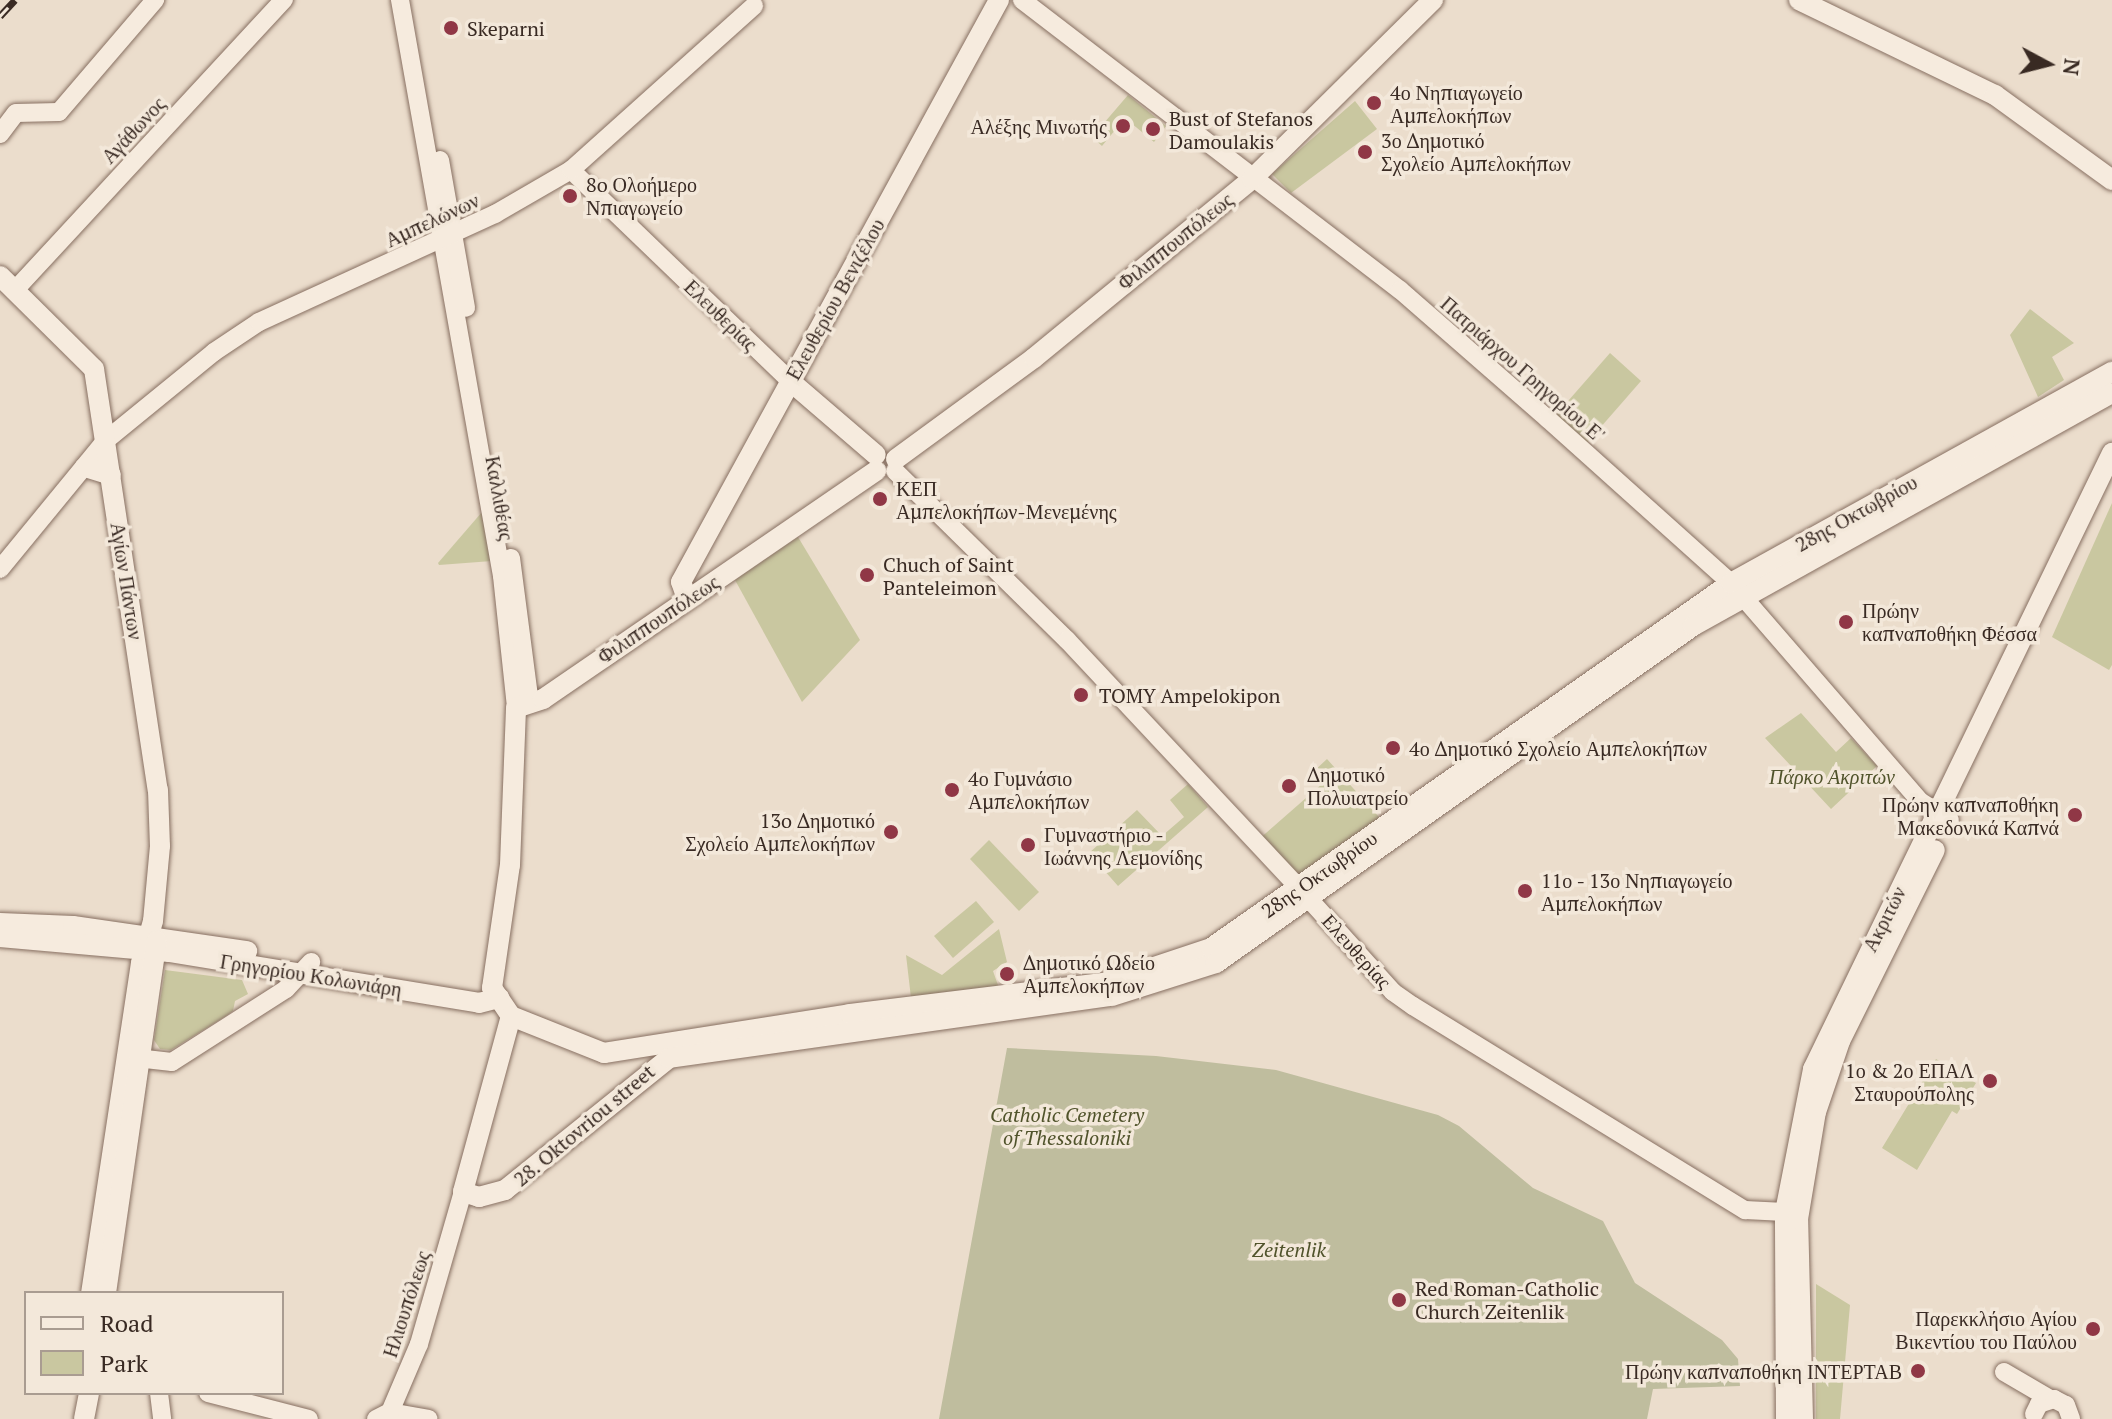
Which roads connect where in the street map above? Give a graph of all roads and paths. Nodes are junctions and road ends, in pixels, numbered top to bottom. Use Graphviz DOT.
graph roads {
  1 [pos="155,0"];
  2 [pos="284,0"];
  3 [pos="400,0"];
  4 [pos="412,0"];
  5 [pos="999,0"];
  6 [pos="1022,0"];
  7 [pos="1433,0"];
  8 [pos="1799,0"];
  9 [pos="754,6"];
  10 [pos="0,134"];
  11 [pos="571,170"];
  12 [pos="1252,179"];
  13 [pos="2112,180"];
  14 [pos="447,236"];
  15 [pos="0,276"];
  16 [pos="15,290"];
  17 [pos="2112,372"];
  18 [pos="790,381"];
  19 [pos="2112,393"];
  20 [pos="105,441"];
  21 [pos="2112,453"];
  22 [pos="886,464"];
  23 [pos="85,467"];
  24 [pos="111,475"];
  25 [pos="2112,483"];
  26 [pos="0,569"];
  27 [pos="1737,590"];
  28 [pos="687,599"];
  29 [pos="523,706"];
  30 [pos="1944,817"];
  31 [pos="1304,894"];
  32 [pos="0,923"];
  33 [pos="0,937"];
  34 [pos="152,939"];
  35 [pos="306,968"];
  36 [pos="496,993"];
  37 [pos="981,1007"];
  38 [pos="511,1016"];
  39 [pos="135,1057"];
  40 [pos="463,1192"];
  41 [pos="1792,1212"];
  42 [pos="91,1291"];
  43 [pos="106,1291"];
  44 [pos="2004,1372"];
  45 [pos="2021,1382"];
  46 [pos="76,1395"];
  47 [pos="89,1395"];
  48 [pos="159,1395"];
  49 [pos="216,1395"];
  50 [pos="2050,1399"];
  51 [pos="383,1415"];
  52 [pos="2034,1417"];
  53 [pos="72,1419"];
  54 [pos="84,1419"];
  55 [pos="162,1419"];
  56 [pos="309,1419"];
  57 [pos="428,1419"];
  58 [pos="1786,1419"];
  59 [pos="1803,1419"];
  60 [pos="2071,1419"];
  1 -- 10 [label="street"];
  2 -- 16 [label="street, Αγάθωνος"];
  3 -- 14 [label="street, Καλλιθέας"];
  4 -- 14 [label="street, Καλλιθέας"];
  5 -- 18 [label="main road, Ελευθερίου Βενιζέλου"];
  6 -- 12 [label="street, Πατριάρχου Γρηγορίου Ε'"];
  7 -- 12 [label="main road, Φιλιππουπόλεως"];
  8 -- 13 [label="main road"];
  9 -- 11 [label="street, Αμπελώνων"];
  11 -- 14 [label="street, Αμπελώνων"];
  11 -- 18 [label="street, Ελευθερίας"];
  12 -- 22 [label="main road, Φιλιππουπόλεως"];
  12 -- 27 [label="street, Πατριάρχου Γρηγορίου Ε'"];
  14 -- 20 [label="street, Αμπελώνων"];
  14 -- 29 [label="street, Καλλιθέας"];
  15 -- 16 [label="main road, Αγίων Πάντων"];
  16 -- 20 [label="main road, Αγίων Πάντων"];
  17 -- 27 [label="main road, 28ης Οκτωβρίου"];
  18 -- 22 [label="main road, Ελευθερίας"];
  18 -- 28 [label="main road, Ελευθερίου Βενιζέλου"];
  19 -- 27 [label="main road, 28ης Οκτωβρίου"];
  20 -- 23 [label="street, Αμπελώνων"];
  20 -- 24 [label="main road, Αγίων Πάντων"];
  21 -- 30 [label="main road, Ακριτών"];
  22 -- 28 [label="main road, Φιλιππουπόλεως"];
  22 -- 31 [label="street, Ελευθερίας"];
  23 -- 24 [label="main road"];
  23 -- 26 [label="street, Αμπελώνων"];
  24 -- 34 [label="main road, Αγίων Πάντων"];
  25 -- 30 [label="main road, Ακριτών"];
  27 -- 30 [label="street, Πατριάρχου Γρηγορίου Ε'"];
  27 -- 31 [label="main road, 28ης Οκτωβρίου"];
  28 -- 29 [label="main road, Φιλιππουπόλεως"];
  29 -- 36 [label="main road, Καλλιθέας"];
  30 -- 41 [label="main road, Ακριτών"];
  31 -- 37 [label="main road, 28ης Οκτωβρίου"];
  31 -- 41 [label="street, Ελευθερίας"];
  32 -- 34 [label="main road, Γρηγορίου Κολωνιάρη"];
  33 -- 34 [label="main road, Γρηγορίου Κολωνιάρη"];
  34 -- 35 [label="main road, Γρηγορίου Κολωνιάρη"];
  34 -- 39 [label="main road, Αγίων Πάντων"];
  35 -- 36 [label="main road, Γρηγορίου Κολωνιάρη"];
  35 -- 39 [label="street"];
  36 -- 38 [label="main road"];
  37 -- 38 [label="main road, 28ης Οκτωβρίου"];
  37 -- 40 [label="main road, 28ης Οκτωβρίου"];
  38 -- 40 [label="main road"];
  39 -- 42 [label="main road, Αγίων Πάντων"];
  39 -- 43 [label="main road, Αγίων Πάντων"];
  40 -- 51 [label="street, Ηλιουπόλεως"];
  41 -- 58 [label="main road, Ακριτών"];
  41 -- 59 [label="main road, Ακριτών"];
  44 -- 45 [label="street"];
  45 -- 50 [label="street"];
  45 -- 52 [label="street"];
  46 -- 53 [label="main road"];
  47 -- 54 [label="main road"];
  48 -- 55 [label="street"];
  49 -- 56 [label="street"];
  50 -- 52 [label="street"];
  50 -- 60 [label="street"];
  51 -- 57 [label="street"];
}
